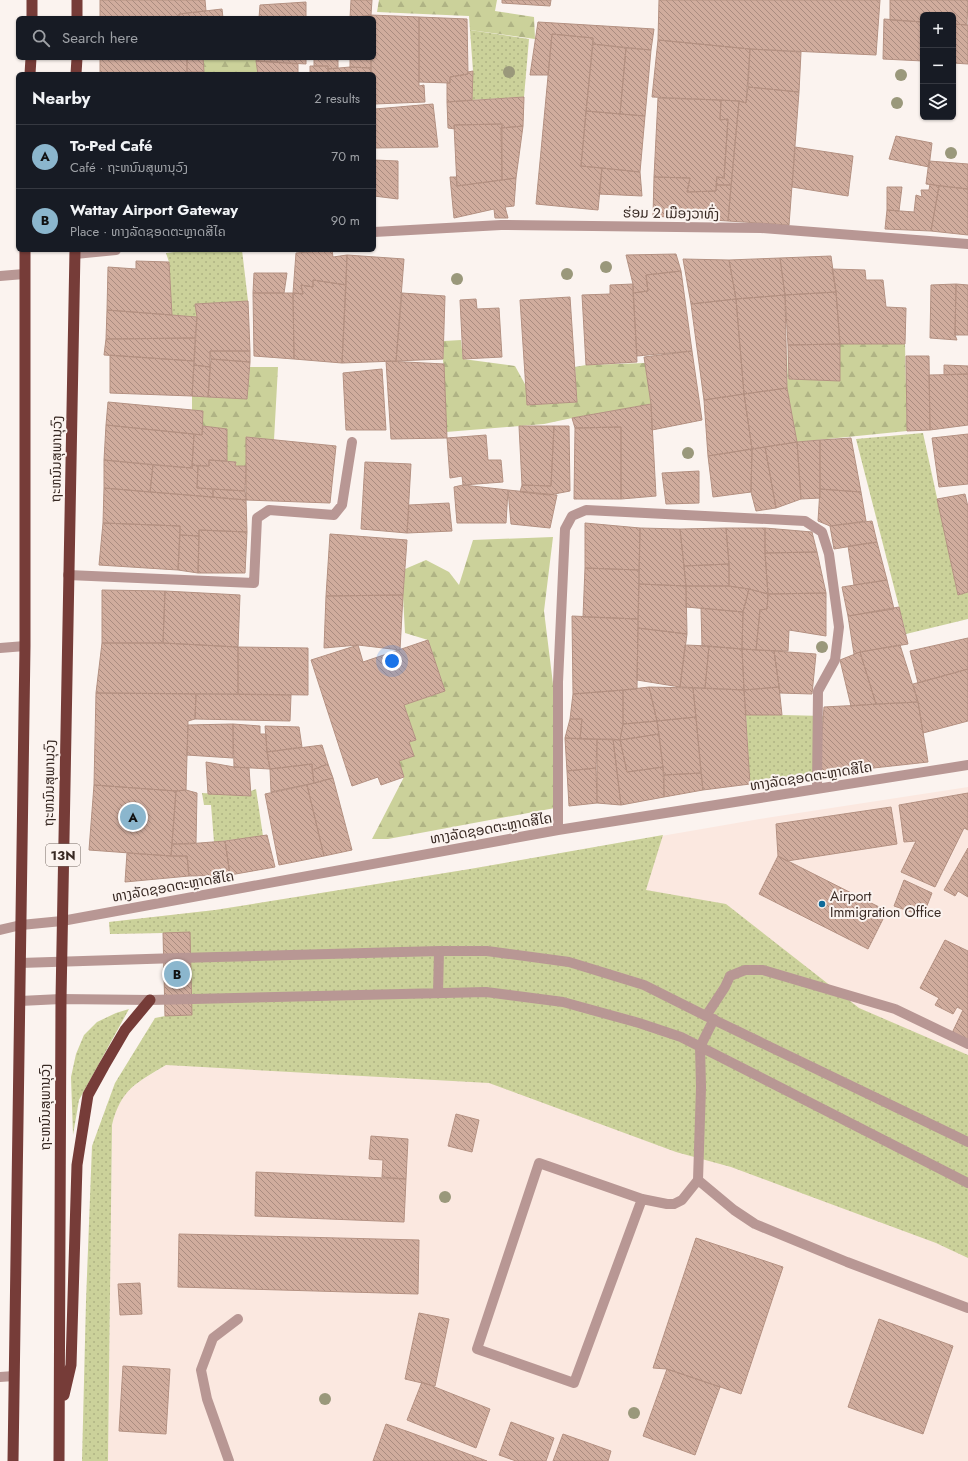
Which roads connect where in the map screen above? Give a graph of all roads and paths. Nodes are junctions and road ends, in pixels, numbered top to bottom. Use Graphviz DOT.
graph roads {
  1 [pos="32,0"];
  2 [pos="77,0"];
  3 [pos="32,16"];
  4 [pos="77,16"];
  5 [pos="31,60"];
  6 [pos="77,60"];
  7 [pos="30,72"];
  8 [pos="76,72"];
  9 [pos="376,232"];
  10 [pos="968,244"];
  11 [pos="25,252"];
  12 [pos="75,252"];
  13 [pos="24,274"];
  14 [pos="0,276"];
  15 [pos="352,442"];
  16 [pos="68,575"];
  17 [pos="25,646"];
  18 [pos="0,648"];
  19 [pos="968,765"];
  20 [pos="817,789"];
  21 [pos="558,830"];
  22 [pos="62,921"];
  23 [pos="21,925"];
  24 [pos="0,930"];
  25 [pos="439,951"];
  26 [pos="61,962"];
  27 [pos="20,963"];
  28 [pos="438,994"];
  29 [pos="61,999"];
  30 [pos="150,1000"];
  31 [pos="20,1001"];
  32 [pos="710,1018"];
  33 [pos="968,1044"];
  34 [pos="700,1047"];
  35 [pos="968,1142"];
  36 [pos="698,1180"];
  37 [pos="968,1183"];
  38 [pos="642,1199"];
  39 [pos="968,1308"];
  40 [pos="238,1319"];
  41 [pos="14,1376"];
  42 [pos="0,1377"];
  43 [pos="60,1413"];
  44 [pos="13,1461"];
  45 [pos="59,1461"];
  46 [pos="229,1461"];
  1 -- 3 [label="highway"];
  2 -- 4 [label="highway"];
  5 -- 7 [label="highway"];
  6 -- 8 [label="highway"];
  9 -- 10 [label="street, ຮ່ອມ 2 ເມືອງວາທົ່ງ"];
  11 -- 13 [label="highway, ຖະຫນົນສຸພານຸວົງ"];
  12 -- 16 [label="highway, ຖະຫນົນສຸພານຸວົງ / 13N"];
  13 -- 14 [label="street"];
  13 -- 17 [label="highway, ຖະຫນົນສຸພານຸວົງ"];
  15 -- 16 [label="street"];
  16 -- 22 [label="highway, ຖະຫນົນສຸພານຸວົງ / 13N"];
  17 -- 18 [label="street"];
  17 -- 23 [label="highway, ຖະຫນົນສຸພານຸວົງ"];
  19 -- 20 [label="street, ທາງລັດຊອດຕະຫຼາດສີໄຄ"];
  20 -- 21 [label="street, ທາງລັດຊອດຕະຫຼາດສີໄຄ"];
  20 -- 21 [label="street"];
  21 -- 22 [label="street, ທາງລັດຊອດຕະຫຼາດສີໄຄ"];
  22 -- 23 [label="street, ທາງລັດຊອດຕະຫຼາດສີໄຄ"];
  22 -- 26 [label="highway, ຖະຫນົນສຸພານຸວົງ / 13N"];
  23 -- 24 [label="street, ທາງລັດຊອດຕະຫຼາດສີໄຄ"];
  23 -- 27 [label="highway, ຖະຫນົນສຸພານຸວົງ"];
  25 -- 26 [label="street"];
  25 -- 28 [label="street"];
  25 -- 32 [label="street"];
  26 -- 27 [label="street"];
  26 -- 29 [label="highway, ຖະຫນົນສຸພານຸວົງ / 13N"];
  27 -- 31 [label="highway, ຖະຫນົນສຸພານຸວົງ"];
  28 -- 30 [label="street"];
  28 -- 34 [label="street"];
  29 -- 30 [label="street"];
  29 -- 31 [label="street"];
  29 -- 43 [label="highway, ຖະຫນົນສຸພານຸວົງ / 13N"];
  30 -- 43 [label="highway"];
  31 -- 41 [label="highway, ຖະຫນົນສຸພານຸວົງ"];
  32 -- 33 [label="street"];
  32 -- 34 [label="street"];
  32 -- 35 [label="street"];
  34 -- 36 [label="street"];
  34 -- 37 [label="street"];
  36 -- 38 [label="street"];
  36 -- 39 [label="street"];
  38 -- 38 [label="street"];
  40 -- 46 [label="street"];
  41 -- 42 [label="street"];
  41 -- 44 [label="highway, ຖະຫນົນສຸພານຸວົງ"];
  43 -- 45 [label="highway, ຖະຫນົນສຸພານຸວົງ / 13N"];
}
